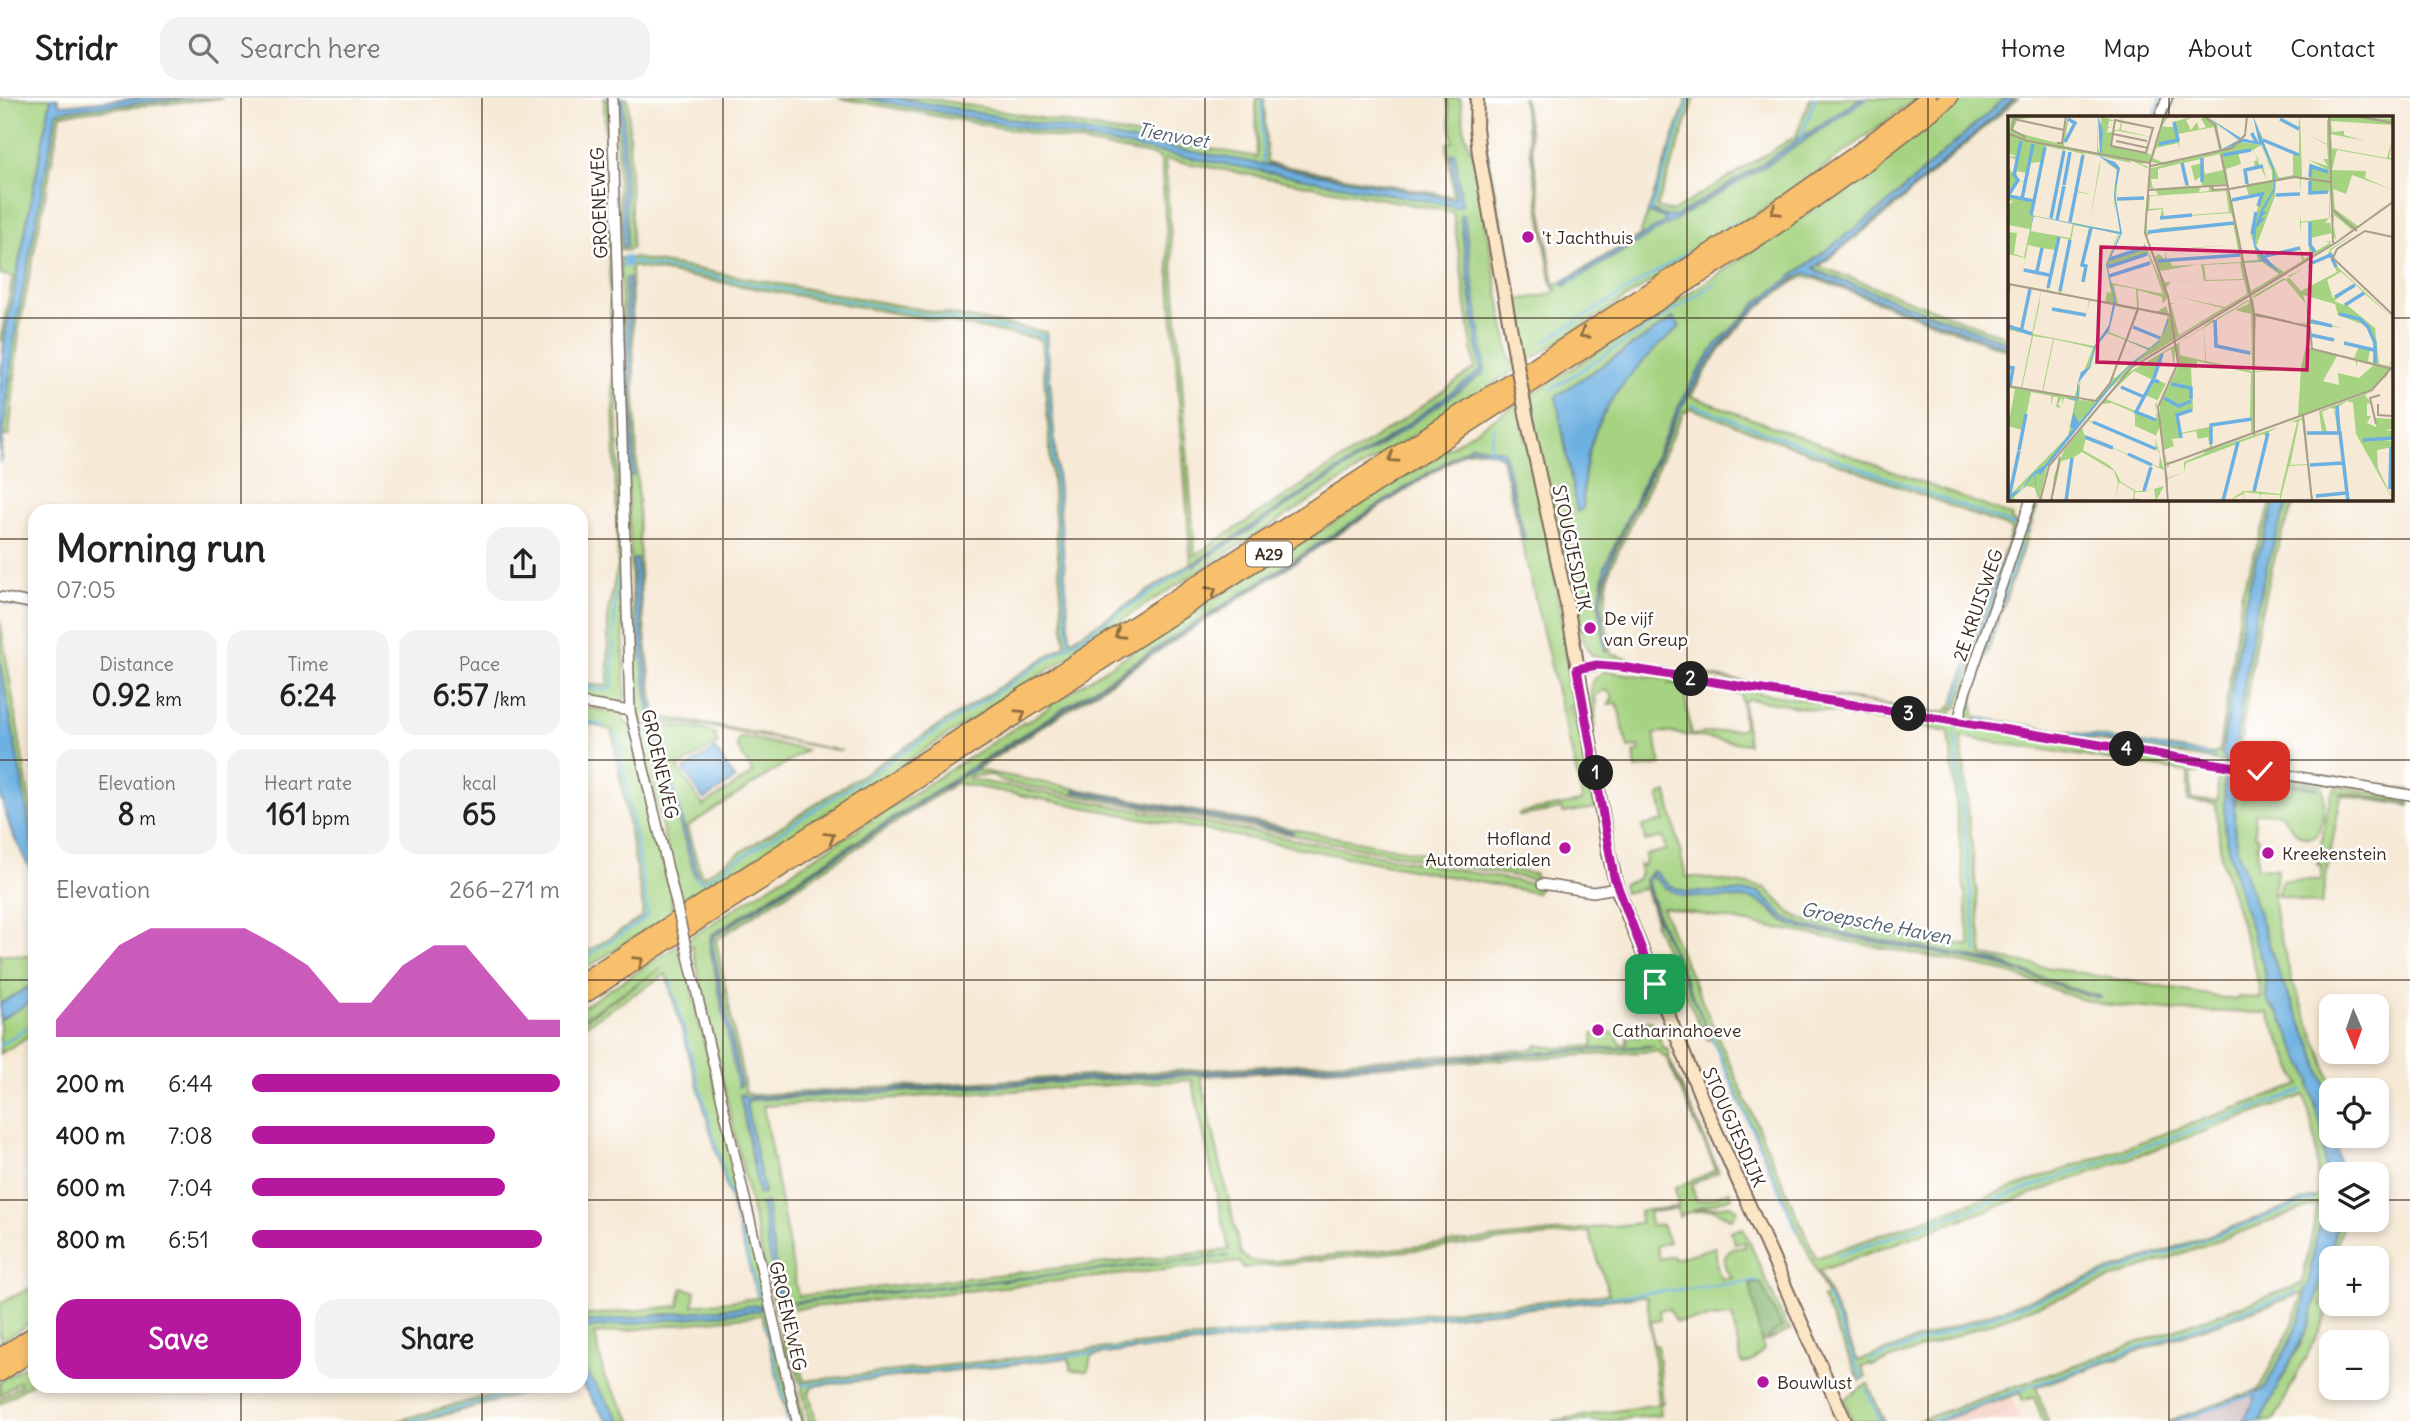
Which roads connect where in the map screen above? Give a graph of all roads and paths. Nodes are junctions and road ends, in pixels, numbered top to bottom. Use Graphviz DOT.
graph roads {
  1 [pos="612,98"];
  2 [pos="1477,98"];
  3 [pos="1928,98"];
  4 [pos="1949,98"];
  5 [pos="2167,98"];
  6 [pos="2160,116"];
  7 [pos="2031,500"];
  8 [pos="0,597"];
  9 [pos="28,603"];
  10 [pos="1577,669"];
  11 [pos="588,704"];
  12 [pos="630,711"];
  13 [pos="1958,722"];
  14 [pos="2410,795"];
  15 [pos="1542,884"];
  16 [pos="1617,888"];
  17 [pos="588,977"];
  18 [pos="588,993"];
  19 [pos="28,1338"];
  20 [pos="4,1353"];
  21 [pos="28,1355"];
  22 [pos="0,1373"];
  23 [pos="797,1421"];
  24 [pos="1845,1421"];
  1 -- 12 [label="street, GROENEWEG"];
  2 -- 10 [label="street, STOUGJESDIJK, bridge"];
  3 -- 17 [label="highway, A29, one-way"];
  18 -- 4 [label="highway, A29, one-way"];
  5 -- 6 [label="street"];
  7 -- 13 [label="street, 2E KRUISWEG"];
  8 -- 9 [label="street"];
  10 -- 13 [label="street"];
  10 -- 16 [label="street, STOUGJESDIJK"];
  11 -- 12 [label="street"];
  12 -- 23 [label="street, GROENEWEG, bridge"];
  13 -- 14 [label="street"];
  15 -- 16 [label="street"];
  16 -- 24 [label="street, STOUGJESDIJK"];
  19 -- 20 [label="highway"];
  21 -- 22 [label="highway"];
}
